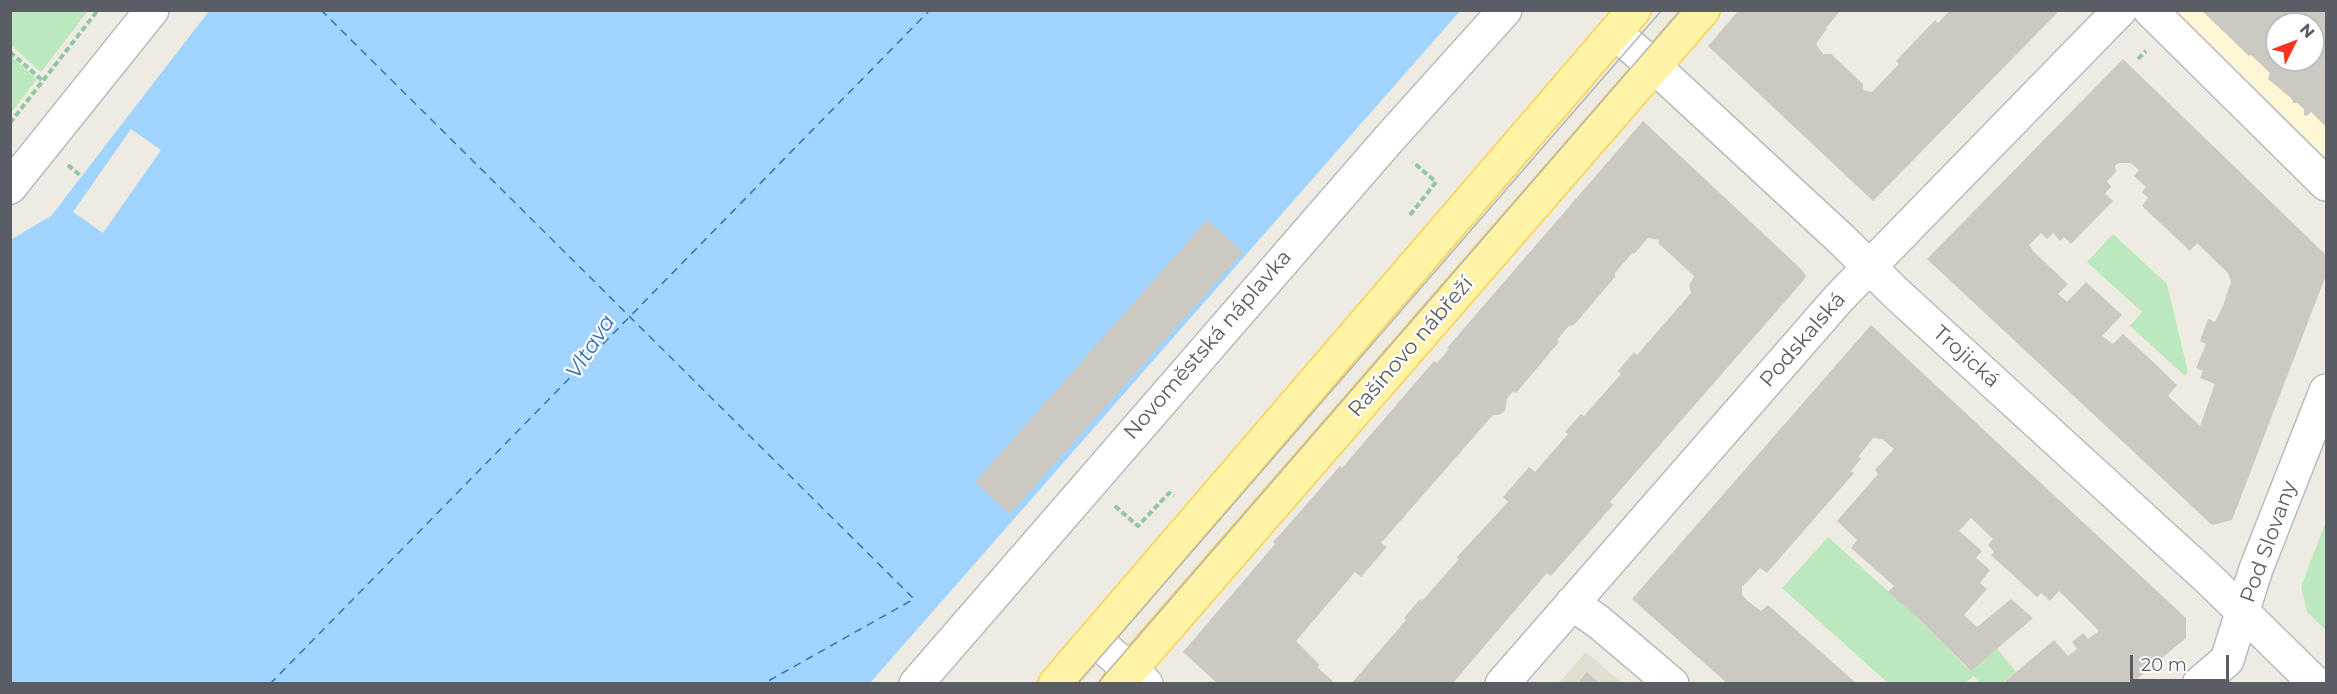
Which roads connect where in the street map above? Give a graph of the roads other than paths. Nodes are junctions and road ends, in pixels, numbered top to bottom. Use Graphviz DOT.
graph roads {
  1 [pos="152,10"];
  2 [pos="1505,10"];
  3 [pos="1703,10"];
  4 [pos="2120,10"];
  5 [pos="2150,10"];
  6 [pos="1625,22"];
  7 [pos="1655,66"];
  8 [pos="2326,184"];
  9 [pos="12,186"];
  10 [pos="1869,267"];
  11 [pos="2326,391"];
  12 [pos="1572,603"];
  13 [pos="2243,612"];
  14 [pos="1094,639"];
  15 [pos="939,671"];
  16 [pos="1131,679"];
  17 [pos="916,684"];
  18 [pos="1055,684"];
  19 [pos="1502,684"];
  20 [pos="1672,684"];
  21 [pos="2199,684"];
  22 [pos="2316,684"];
  1 -- 9 [label="street"];
  2 -- 15 [label="street, Novoměstská náplavka"];
  3 -- 7 [label="main road, Rašínovo nábřeží"];
  4 -- 10 [label="street, Podskalská"];
  5 -- 8 [label="street"];
  6 -- 7 [label="street, Trojická"];
  6 -- 14 [label="main road"];
  7 -- 10 [label="street, Trojická"];
  7 -- 16 [label="main road, Rašínovo nábřeží"];
  10 -- 12 [label="street, Podskalská"];
  10 -- 13 [label="street, Trojická"];
  11 -- 13 [label="street, Pod Slovany"];
  12 -- 19 [label="street, Podskalská"];
  12 -- 20 [label="street"];
  13 -- 21 [label="street, Pod Slovany"];
  13 -- 22 [label="street, Trojická"];
  14 -- 16 [label="street"];
  14 -- 18 [label="main road"];
  15 -- 17 [label="street, Novoměstská náplavka"];
}
